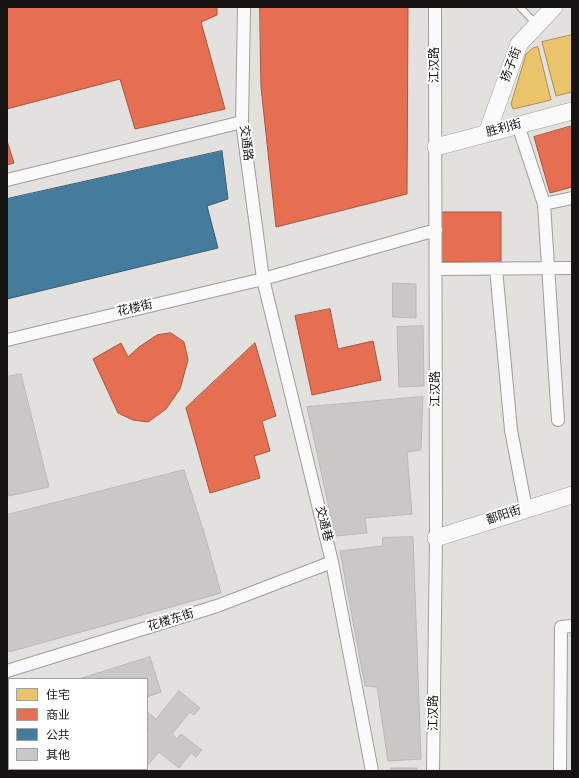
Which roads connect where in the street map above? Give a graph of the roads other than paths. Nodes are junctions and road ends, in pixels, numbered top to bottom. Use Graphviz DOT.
graph roads {
  1 [pos="244,7"];
  2 [pos="435,7"];
  3 [pos="520,7"];
  4 [pos="554,7"];
  5 [pos="537,25"];
  6 [pos="572,111"];
  7 [pos="242,122"];
  8 [pos="518,125"];
  9 [pos="487,133"];
  10 [pos="436,147"];
  11 [pos="7,180"];
  12 [pos="572,198"];
  13 [pos="544,204"];
  14 [pos="436,230"];
  15 [pos="572,268"];
  16 [pos="436,269"];
  17 [pos="496,269"];
  18 [pos="547,269"];
  19 [pos="263,279"];
  20 [pos="7,340"];
  21 [pos="558,420"];
  22 [pos="572,495"];
  23 [pos="526,509"];
  24 [pos="436,538"];
  25 [pos="332,562"];
  26 [pos="572,626"];
  27 [pos="7,671"];
  28 [pos="372,771"];
  29 [pos="433,771"];
  30 [pos="560,771"];
  1 -- 7 [label="street, 交通路"];
  2 -- 10 [label="street, 江汉路"];
  3 -- 5 [label="lane"];
  4 -- 5 [label="street, 扬子街"];
  5 -- 9 [label="street, 扬子街"];
  6 -- 8 [label="street, 胜利街"];
  7 -- 11 [label="street"];
  7 -- 19 [label="street, 交通路"];
  8 -- 9 [label="street, 胜利街"];
  8 -- 13 [label="street"];
  9 -- 10 [label="street, 胜利街"];
  10 -- 14 [label="street, 江汉路"];
  12 -- 13 [label="street"];
  13 -- 18 [label="street"];
  14 -- 16 [label="street, 江汉路"];
  14 -- 19 [label="street, 花楼街"];
  15 -- 18 [label="street"];
  16 -- 17 [label="street"];
  16 -- 24 [label="street, 江汉路"];
  17 -- 18 [label="street"];
  17 -- 23 [label="street"];
  18 -- 21 [label="street"];
  19 -- 20 [label="street, 花楼街"];
  19 -- 25 [label="street, 交通巷"];
  22 -- 23 [label="street, 鄱阳街"];
  23 -- 24 [label="street, 鄱阳街"];
  24 -- 29 [label="street, 江汉路"];
  25 -- 27 [label="street, 花楼东街"];
  25 -- 28 [label="street, 交通巷"];
  26 -- 30 [label="street"];
}
